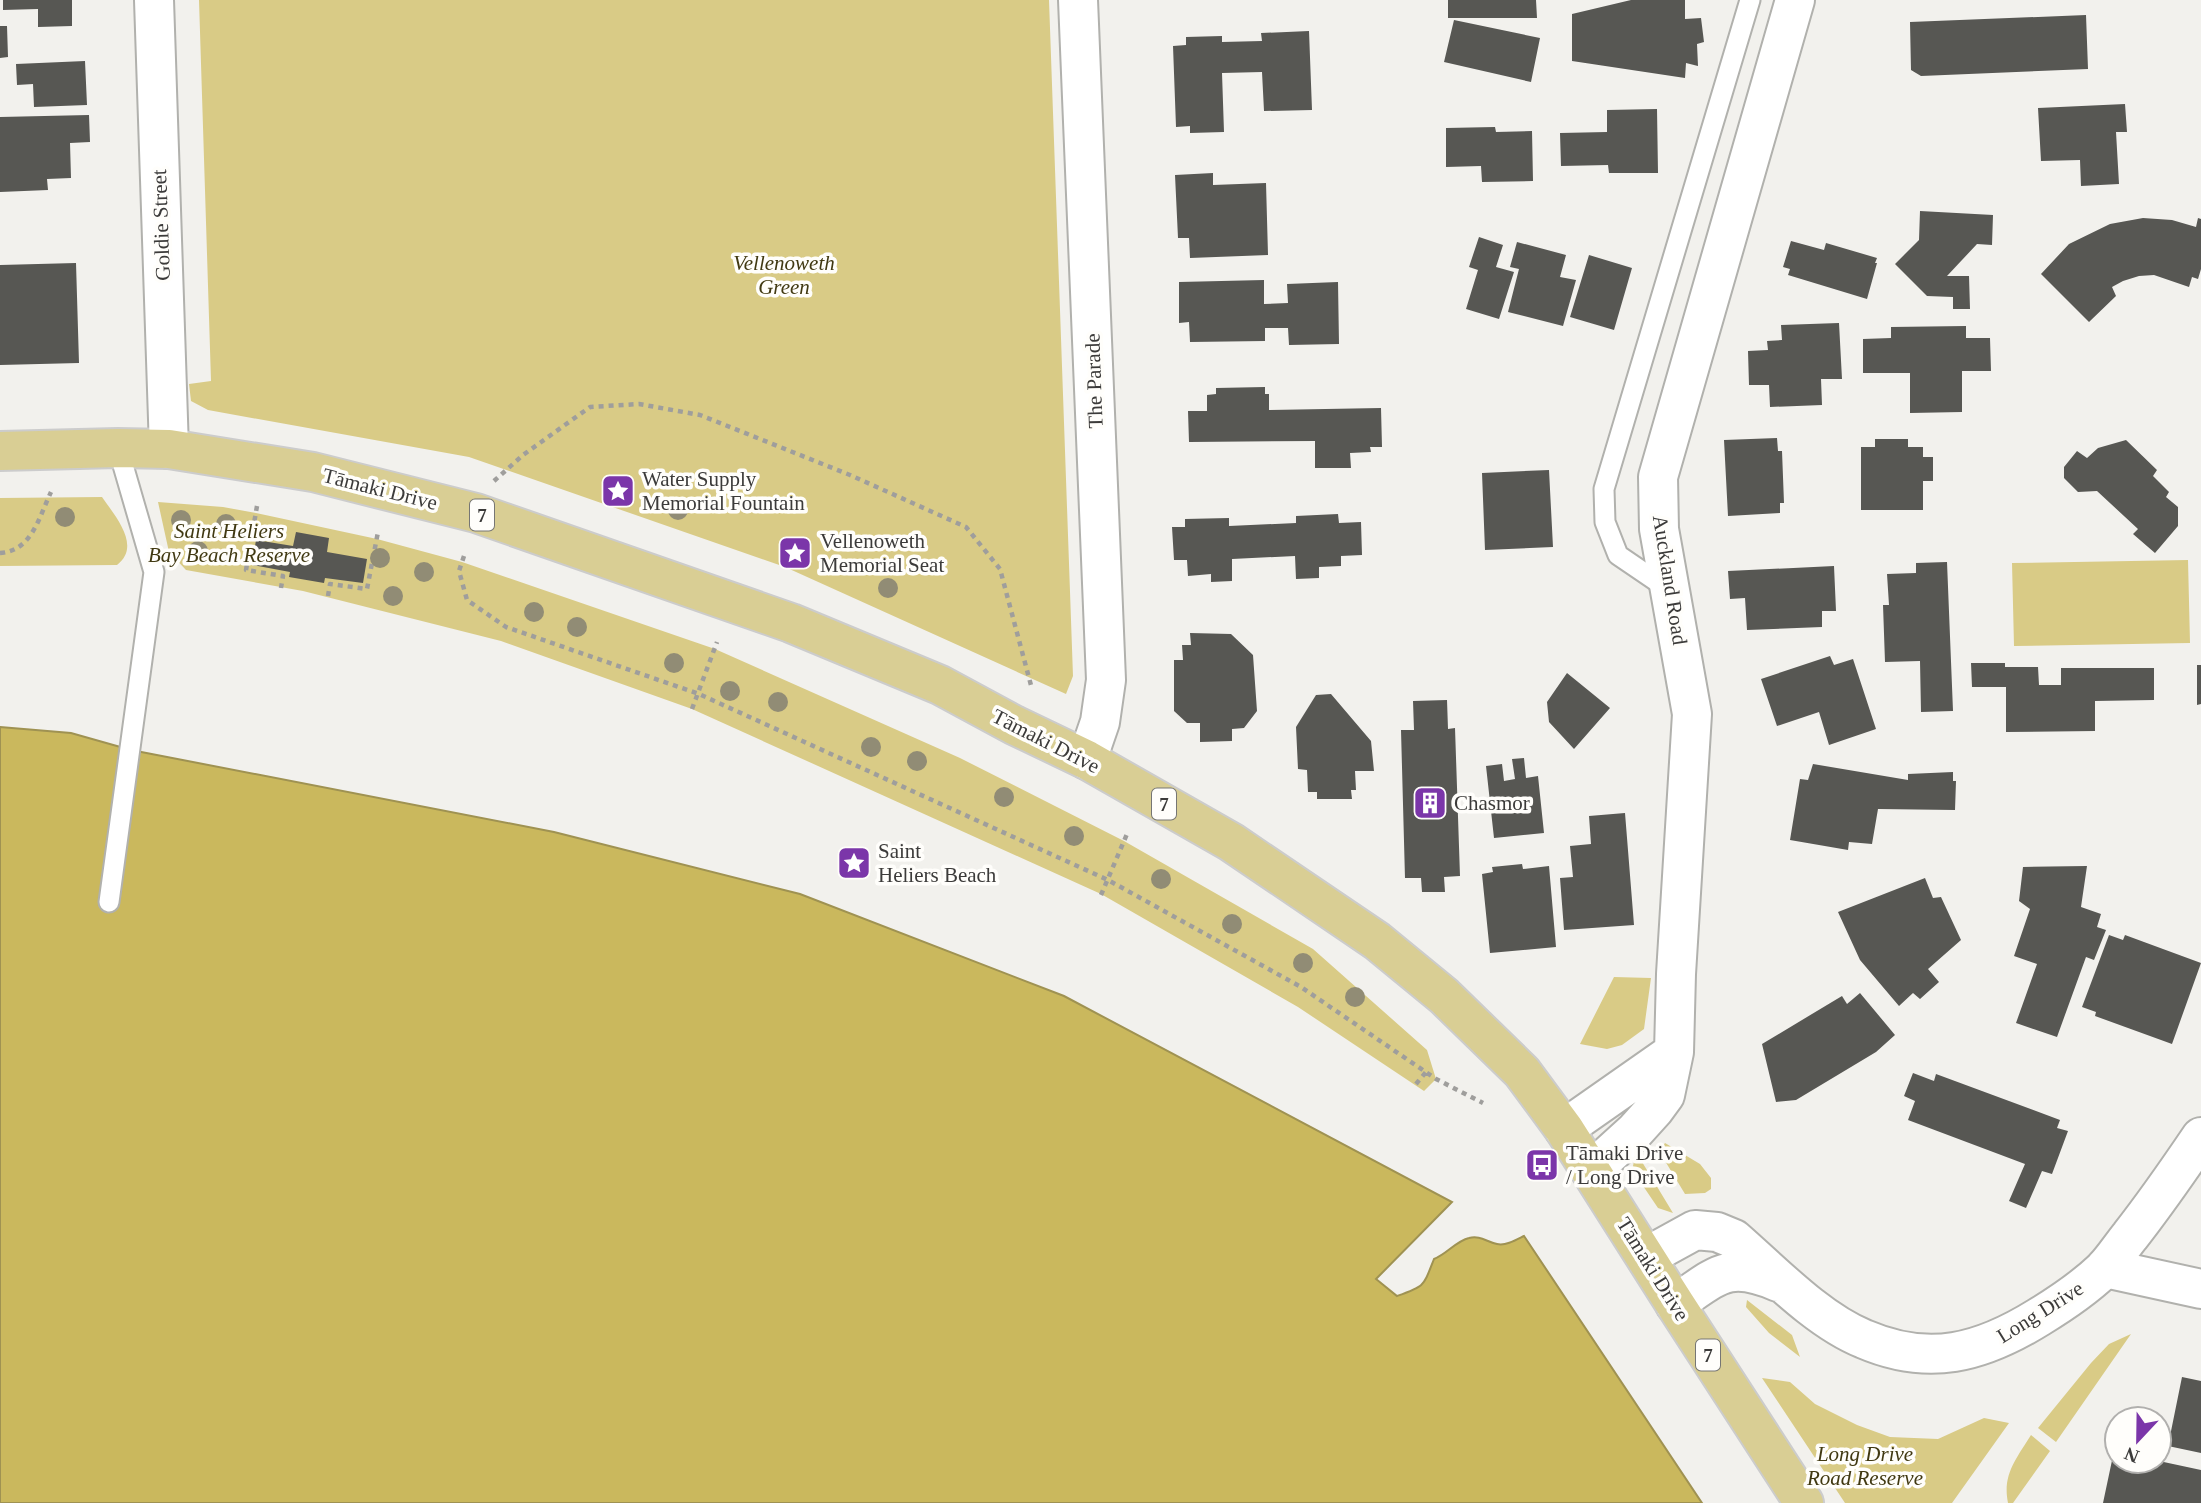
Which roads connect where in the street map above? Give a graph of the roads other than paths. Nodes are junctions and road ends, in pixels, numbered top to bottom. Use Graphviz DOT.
graph roads {
  1 [pos="153,0"];
  2 [pos="1078,0"];
  3 [pos="1750,0"];
  4 [pos="1795,0"];
  5 [pos="118,448"];
  6 [pos="169,449"];
  7 [pos="0,451"];
  8 [pos="1672,591"];
  9 [pos="1087,760"];
  10 [pos="109,902"];
  11 [pos="1674,1052"];
  12 [pos="1564,1129"];
  13 [pos="2201,1137"];
  14 [pos="1591,1171"];
  15 [pos="1646,1257"];
  16 [pos="2105,1268"];
  17 [pos="1787,1286"];
  18 [pos="2201,1289"];
  19 [pos="1675,1304"];
  20 [pos="1804,1503"];
  1 -- 6 [label="street, Goldie Street"];
  2 -- 9 [label="street, The Parade"];
  3 -- 8 [label="lane"];
  4 -- 8 [label="street, Auckland Road"];
  5 -- 6 [label="main road, Tāmaki Drive / 7"];
  5 -- 7 [label="main road, Tāmaki Drive / 7"];
  5 -- 10 [label="lane"];
  6 -- 9 [label="main road, Tāmaki Drive / 7"];
  8 -- 11 [label="street, Auckland Road"];
  9 -- 12 [label="main road, Tāmaki Drive / 7"];
  11 -- 12 [label="street"];
  11 -- 14 [label="street, Auckland Road"];
  12 -- 14 [label="main road, Tāmaki Drive / 7"];
  13 -- 16 [label="street, Long Drive"];
  14 -- 15 [label="main road, Tāmaki Drive / 7"];
  15 -- 17 [label="street, Long Drive"];
  15 -- 19 [label="main road, Tāmaki Drive / 7"];
  16 -- 17 [label="street, Long Drive"];
  16 -- 18 [label="street"];
  17 -- 19 [label="street, Long Drive"];
  19 -- 20 [label="main road, Tāmaki Drive / 7"];
}
